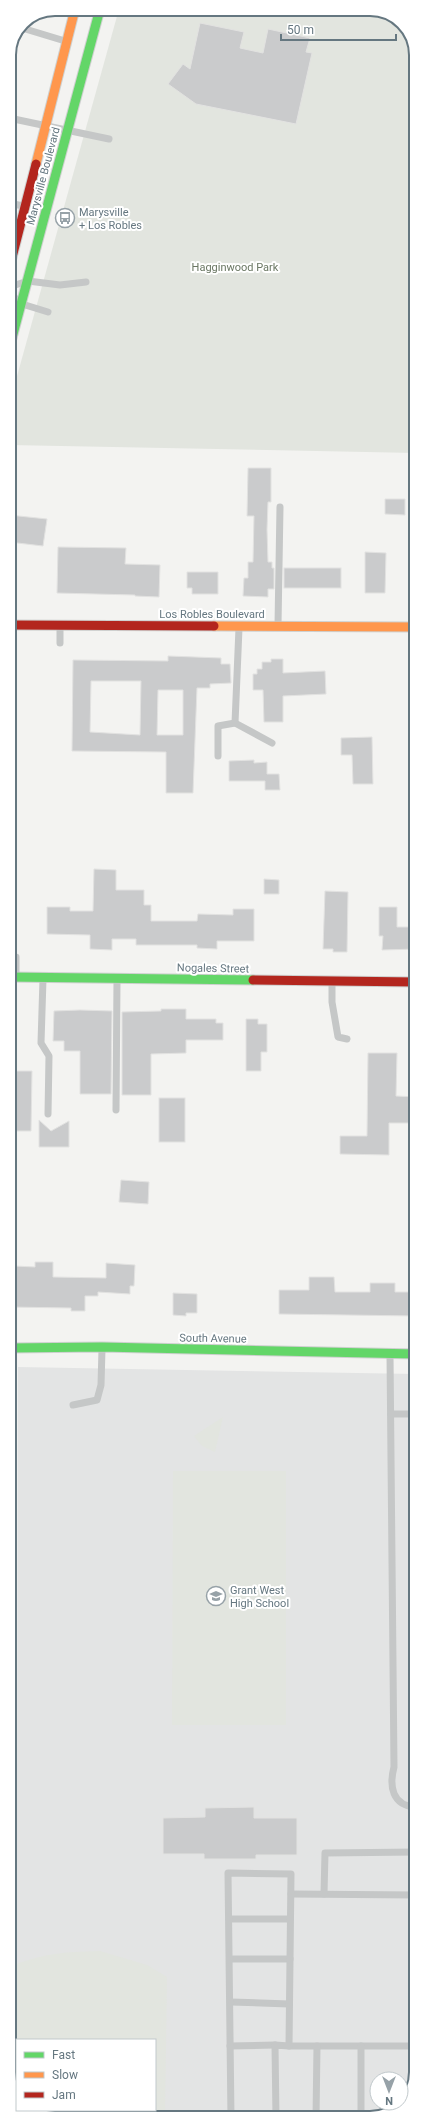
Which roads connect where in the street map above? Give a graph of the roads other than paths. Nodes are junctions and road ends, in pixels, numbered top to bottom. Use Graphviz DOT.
graph roads {
  1 [pos="74,16"];
  2 [pos="98,16"];
  3 [pos="27,29"];
  4 [pos="67,41"];
  5 [pos="16,120"];
  6 [pos="46,126"];
  7 [pos="68,130"];
  8 [pos="109,139"];
  9 [pos="16,205"];
  10 [pos="26,207"];
  11 [pos="16,243"];
  12 [pos="28,281"];
  13 [pos="86,282"];
  14 [pos="16,285"];
  15 [pos="16,299"];
  16 [pos="22,304"];
  17 [pos="48,312"];
  18 [pos="16,324"];
  19 [pos="280,507"];
  20 [pos="16,625"];
  21 [pos="60,625"];
  22 [pos="239,626"];
  23 [pos="278,626"];
  24 [pos="409,627"];
  25 [pos="60,643"];
  26 [pos="235,723"];
  27 [pos="272,743"];
  28 [pos="218,756"];
  29 [pos="16,977"];
  30 [pos="43,977"];
  31 [pos="117,978"];
  32 [pos="332,981"];
  33 [pos="409,982"];
  34 [pos="347,1039"];
  35 [pos="116,1110"];
  36 [pos="48,1114"];
  37 [pos="102,1347"];
  38 [pos="16,1348"];
  39 [pos="390,1353"];
  40 [pos="409,1354"];
  41 [pos="73,1405"];
  42 [pos="391,1414"];
  43 [pos="409,1414"];
  44 [pos="409,1807"];
  45 [pos="409,1852"];
  46 [pos="291,1894"];
  47 [pos="324,1894"];
  48 [pos="409,1895"];
  49 [pos="229,1919"];
  50 [pos="290,1919"];
  51 [pos="230,1959"];
  52 [pos="290,1959"];
  53 [pos="231,2002"];
  54 [pos="289,2004"];
  55 [pos="275,2045"];
  56 [pos="230,2046"];
  57 [pos="289,2046"];
  58 [pos="317,2046"];
  59 [pos="361,2046"];
  60 [pos="409,2046"];
  61 [pos="231,2111"];
  62 [pos="276,2111"];
  63 [pos="316,2111"];
  64 [pos="360,2111"];
  1 -- 4 [label="street, Marysville Boulevard"];
  2 -- 7 [label="street, Marysville Boulevard"];
  3 -- 4 [label="lane"];
  4 -- 6 [label="street, Marysville Boulevard"];
  5 -- 6 [label="lane"];
  6 -- 7 [label="lane"];
  6 -- 10 [label="street, Marysville Boulevard"];
  7 -- 8 [label="lane"];
  7 -- 12 [label="street, Marysville Boulevard"];
  9 -- 10 [label="lane"];
  10 -- 11 [label="street, Marysville Boulevard"];
  12 -- 13 [label="lane"];
  12 -- 14 [label="lane"];
  12 -- 16 [label="street, Marysville Boulevard"];
  15 -- 16 [label="lane"];
  16 -- 17 [label="lane"];
  16 -- 18 [label="street, Marysville Boulevard"];
  19 -- 23 [label="lane"];
  20 -- 21 [label="street, Los Robles Boulevard"];
  21 -- 22 [label="street, Los Robles Boulevard"];
  21 -- 25 [label="lane"];
  22 -- 23 [label="street, Los Robles Boulevard"];
  22 -- 26 [label="lane"];
  23 -- 24 [label="street, Los Robles Boulevard"];
  26 -- 27 [label="lane"];
  26 -- 28 [label="lane"];
  29 -- 30 [label="street, Nogales Street"];
  30 -- 31 [label="street, Nogales Street"];
  30 -- 36 [label="lane"];
  31 -- 32 [label="street, Nogales Street"];
  31 -- 35 [label="lane"];
  32 -- 33 [label="street, Nogales Street"];
  32 -- 34 [label="lane"];
  37 -- 38 [label="street, South Avenue"];
  37 -- 39 [label="street, South Avenue"];
  37 -- 41 [label="lane"];
  39 -- 40 [label="street, South Avenue"];
  39 -- 42 [label="lane"];
  42 -- 43 [label="lane"];
  42 -- 44 [label="lane"];
  45 -- 47 [label="lane"];
  46 -- 47 [label="lane"];
  46 -- 49 [label="lane"];
  46 -- 50 [label="lane"];
  47 -- 48 [label="lane"];
  49 -- 50 [label="lane"];
  49 -- 51 [label="lane"];
  50 -- 52 [label="lane"];
  51 -- 52 [label="lane"];
  51 -- 53 [label="lane"];
  52 -- 54 [label="lane"];
  53 -- 54 [label="lane"];
  53 -- 56 [label="lane"];
  54 -- 57 [label="lane"];
  55 -- 56 [label="lane"];
  55 -- 57 [label="lane"];
  55 -- 62 [label="lane"];
  56 -- 61 [label="lane"];
  57 -- 58 [label="lane"];
  58 -- 59 [label="lane"];
  58 -- 63 [label="lane"];
  59 -- 60 [label="lane"];
  59 -- 64 [label="lane"];
}
